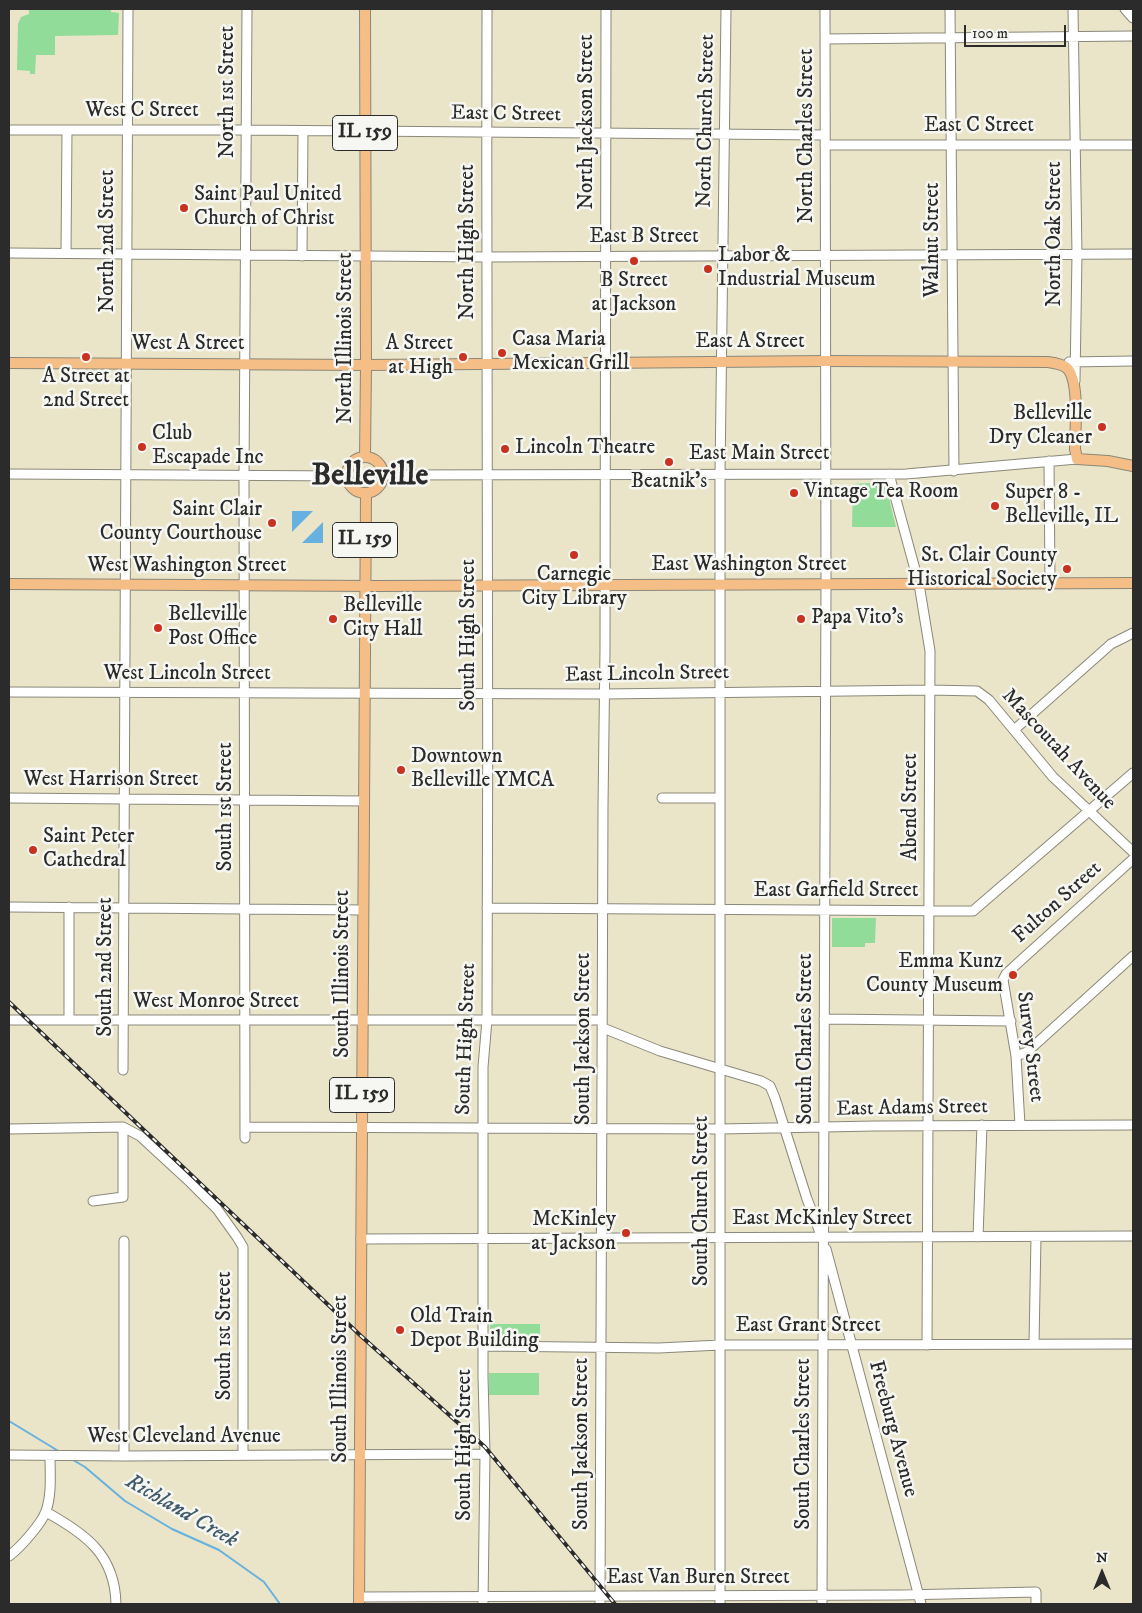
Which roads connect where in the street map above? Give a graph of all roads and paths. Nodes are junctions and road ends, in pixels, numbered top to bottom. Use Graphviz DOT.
graph roads {
  1 [pos="128,9"];
  2 [pos="247,9"];
  3 [pos="365,9"];
  4 [pos="487,9"];
  5 [pos="606,9"];
  6 [pos="726,9"];
  7 [pos="825,9"];
  8 [pos="950,9"];
  9 [pos="1073,9"];
  10 [pos="1125,9"];
  11 [pos="1133,18"];
  12 [pos="1133,36"];
  13 [pos="1073,37"];
  14 [pos="950,38"];
  15 [pos="825,39"];
  16 [pos="9,130"];
  17 [pos="67,130"];
  18 [pos="126,130"];
  19 [pos="246,130"];
  20 [pos="303,131"];
  21 [pos="365,132"];
  22 [pos="487,132"];
  23 [pos="605,133"];
  24 [pos="724,134"];
  25 [pos="825,135"];
  26 [pos="825,145"];
  27 [pos="951,145"];
  28 [pos="1074,145"];
  29 [pos="1133,145"];
  30 [pos="9,253"];
  31 [pos="66,253"];
  32 [pos="127,254"];
  33 [pos="826,254"];
  34 [pos="952,254"];
  35 [pos="1077,254"];
  36 [pos="1133,254"];
  37 [pos="723,255"];
  38 [pos="246,256"];
  39 [pos="302,256"];
  40 [pos="366,256"];
  41 [pos="605,256"];
  42 [pos="487,257"];
  43 [pos="826,361"];
  44 [pos="1133,361"];
  45 [pos="605,362"];
  46 [pos="721,362"];
  47 [pos="952,362"];
  48 [pos="1048,362"];
  49 [pos="1074,362"];
  50 [pos="9,363"];
  51 [pos="125,363"];
  52 [pos="486,363"];
  53 [pos="246,364"];
  54 [pos="366,365"];
  55 [pos="1075,390"];
  56 [pos="364,457"];
  57 [pos="1077,459"];
  58 [pos="1049,462"];
  59 [pos="1133,466"];
  60 [pos="954,471"];
  61 [pos="9,474"];
  62 [pos="126,474"];
  63 [pos="604,474"];
  64 [pos="720,474"];
  65 [pos="826,474"];
  66 [pos="889,474"];
  67 [pos="244,475"];
  68 [pos="383,475"];
  69 [pos="486,475"];
  70 [pos="347,476"];
  71 [pos="366,493"];
  72 [pos="1050,583"];
  73 [pos="1133,583"];
  74 [pos="9,584"];
  75 [pos="720,584"];
  76 [pos="826,584"];
  77 [pos="918,584"];
  78 [pos="126,585"];
  79 [pos="245,585"];
  80 [pos="488,585"];
  81 [pos="605,585"];
  82 [pos="365,586"];
  83 [pos="1133,633"];
  84 [pos="825,690"];
  85 [pos="930,690"];
  86 [pos="720,691"];
  87 [pos="9,692"];
  88 [pos="125,693"];
  89 [pos="245,693"];
  90 [pos="488,693"];
  91 [pos="364,694"];
  92 [pos="604,694"];
  93 [pos="1014,730"];
  94 [pos="1133,773"];
  95 [pos="9,798"];
  96 [pos="662,798"];
  97 [pos="720,798"];
  98 [pos="125,799"];
  99 [pos="245,800"];
  100 [pos="364,801"];
  101 [pos="1089,811"];
  102 [pos="1133,852"];
  103 [pos="1133,859"];
  104 [pos="9,907"];
  105 [pos="69,907"];
  106 [pos="124,908"];
  107 [pos="487,908"];
  108 [pos="244,909"];
  109 [pos="604,909"];
  110 [pos="363,910"];
  111 [pos="720,910"];
  112 [pos="825,910"];
  113 [pos="929,910"];
  114 [pos="1133,956"];
  115 [pos="1006,974"];
  116 [pos="824,1018"];
  117 [pos="9,1020"];
  118 [pos="69,1020"];
  119 [pos="124,1020"];
  120 [pos="244,1020"];
  121 [pos="363,1020"];
  122 [pos="487,1020"];
  123 [pos="929,1020"];
  124 [pos="1010,1021"];
  125 [pos="602,1024"];
  126 [pos="1016,1056"];
  127 [pos="720,1069"];
  128 [pos="124,1070"];
  129 [pos="929,1125"];
  130 [pos="982,1125"];
  131 [pos="1020,1125"];
  132 [pos="1133,1125"];
  133 [pos="124,1127"];
  134 [pos="244,1127"];
  135 [pos="362,1127"];
  136 [pos="785,1127"];
  137 [pos="824,1127"];
  138 [pos="602,1128"];
  139 [pos="9,1129"];
  140 [pos="482,1129"];
  141 [pos="720,1129"];
  142 [pos="244,1138"];
  143 [pos="93,1201"];
  144 [pos="1133,1236"];
  145 [pos="928,1237"];
  146 [pos="978,1237"];
  147 [pos="1036,1237"];
  148 [pos="483,1238"];
  149 [pos="720,1238"];
  150 [pos="823,1238"];
  151 [pos="361,1239"];
  152 [pos="602,1239"];
  153 [pos="124,1241"];
  154 [pos="927,1344"];
  155 [pos="1034,1344"];
  156 [pos="1133,1344"];
  157 [pos="720,1345"];
  158 [pos="823,1345"];
  159 [pos="851,1345"];
  160 [pos="483,1346"];
  161 [pos="602,1347"];
  162 [pos="9,1454"];
  163 [pos="360,1454"];
  164 [pos="485,1454"];
  165 [pos="243,1455"];
  166 [pos="52,1456"];
  167 [pos="124,1456"];
  168 [pos="46,1512"];
  169 [pos="9,1556"];
  170 [pos="918,1594"];
  171 [pos="483,1600"];
  172 [pos="600,1600"];
  173 [pos="720,1600"];
  174 [pos="822,1600"];
  175 [pos="359,1601"];
  176 [pos="116,1604"];
  177 [pos="921,1604"];
  178 [pos="1036,1604"];
  1 -- 18 [label="street, North 2nd Street"];
  2 -- 19 [label="street, North 1st Street"];
  3 -- 21 [label="main road, North Illinois Street / IL 159"];
  4 -- 22 [label="street, North High Street"];
  5 -- 23 [label="street, North Jackson Street"];
  6 -- 24 [label="street, North Church Street"];
  7 -- 15 [label="street, North Charles Street"];
  8 -- 14 [label="street, Walnut Street"];
  9 -- 13 [label="street, North Oak Street"];
  10 -- 11 [label="street"];
  12 -- 13 [label="street"];
  13 -- 14 [label="street"];
  13 -- 28 [label="street, North Oak Street"];
  14 -- 15 [label="street"];
  14 -- 27 [label="street, Walnut Street"];
  15 -- 25 [label="street, North Charles Street"];
  16 -- 17 [label="street, West C Street"];
  17 -- 18 [label="street, West C Street"];
  17 -- 31 [label="street"];
  18 -- 19 [label="street, West C Street"];
  18 -- 32 [label="street, North 2nd Street"];
  19 -- 20 [label="street, West C Street"];
  19 -- 38 [label="street, North 1st Street"];
  20 -- 21 [label="street, West C Street"];
  20 -- 39 [label="street"];
  21 -- 22 [label="street, East C Street"];
  21 -- 40 [label="main road, North Illinois Street / IL 159"];
  22 -- 23 [label="street, East C Street"];
  22 -- 42 [label="street, North High Street"];
  23 -- 24 [label="street, East C Street"];
  23 -- 41 [label="street, North Jackson Street"];
  24 -- 25 [label="street, East C Street"];
  24 -- 37 [label="street, North Church Street"];
  25 -- 26 [label="street, North Charles Street"];
  26 -- 27 [label="street, East C Street"];
  26 -- 33 [label="street, North Charles Street"];
  27 -- 28 [label="street, East C Street"];
  27 -- 34 [label="street, Walnut Street"];
  28 -- 29 [label="street, East C Street"];
  28 -- 35 [label="street, North Oak Street"];
  30 -- 31 [label="street, East B Street"];
  31 -- 32 [label="street, East B Street"];
  32 -- 38 [label="street, East B Street"];
  32 -- 51 [label="street, North 2nd Street"];
  33 -- 34 [label="street, East B Street"];
  33 -- 37 [label="street, East B Street"];
  33 -- 43 [label="street, North Charles Street"];
  34 -- 35 [label="street, East B Street"];
  34 -- 47 [label="street, Walnut Street"];
  35 -- 36 [label="street, East B Street"];
  35 -- 49 [label="street, North Oak Street"];
  37 -- 41 [label="street, East B Street"];
  37 -- 46 [label="street, North Church Street"];
  38 -- 39 [label="street, East B Street"];
  38 -- 53 [label="street, North 1st Street"];
  39 -- 40 [label="street, East B Street"];
  40 -- 42 [label="street, East B Street"];
  40 -- 54 [label="main road, North Illinois Street / IL 159"];
  41 -- 42 [label="street, East B Street"];
  41 -- 45 [label="street, North Jackson Street"];
  42 -- 52 [label="street, North High Street"];
  43 -- 46 [label="main road, East A Street"];
  43 -- 47 [label="main road, East A Street"];
  43 -- 65 [label="street, North Charles Street"];
  44 -- 49 [label="street, East A Street"];
  45 -- 46 [label="main road, East A Street"];
  45 -- 52 [label="main road, East A Street"];
  45 -- 63 [label="street, North Jackson Street"];
  46 -- 64 [label="street, North Church Street"];
  47 -- 48 [label="main road, East A Street"];
  47 -- 60 [label="street, Walnut Street"];
  48 -- 49 [label="street, East A Street"];
  48 -- 55 [label="main road"];
  49 -- 55 [label="street, North Oak Street"];
  50 -- 51 [label="main road, West A Street"];
  51 -- 53 [label="main road, West A Street"];
  51 -- 62 [label="street, North 2nd Street"];
  52 -- 54 [label="main road, East A Street"];
  52 -- 69 [label="street, North High Street"];
  53 -- 54 [label="main road, West A Street"];
  53 -- 67 [label="street, North 1st Street"];
  54 -- 56 [label="main road, North Illinois Street / IL 159"];
  55 -- 57 [label="main road, North Oak Street"];
  56 -- 68 [label="main road"];
  56 -- 70 [label="main road"];
  57 -- 58 [label="street, East Main Street"];
  57 -- 59 [label="main road, East Main Street"];
  58 -- 60 [label="street, East Main Street"];
  58 -- 72 [label="street"];
  60 -- 66 [label="street, East Main Street"];
  61 -- 62 [label="street"];
  62 -- 67 [label="street"];
  62 -- 78 [label="street, South 2nd Street"];
  63 -- 64 [label="street, East Main Street"];
  63 -- 69 [label="street, East Main Street"];
  63 -- 81 [label="street, South Jackson Street"];
  64 -- 65 [label="street, East Main Street"];
  64 -- 75 [label="street, South Church Street"];
  65 -- 66 [label="street, East Main Street"];
  65 -- 76 [label="street, South Charles Street"];
  66 -- 77 [label="street"];
  67 -- 70 [label="street"];
  67 -- 79 [label="street, South 1st Street"];
  68 -- 69 [label="street, East Main Street"];
  68 -- 71 [label="main road, IL 159"];
  69 -- 80 [label="street, South High Street"];
  70 -- 71 [label="main road, IL 159"];
  71 -- 82 [label="main road, South Illinois Street / IL 159"];
  72 -- 73 [label="main road, East Washington Street"];
  72 -- 77 [label="main road, East Washington Street"];
  74 -- 78 [label="main road, West Washington Street"];
  75 -- 76 [label="main road, East Washington Street"];
  75 -- 81 [label="main road, East Washington Street"];
  75 -- 86 [label="street, South Church Street"];
  76 -- 77 [label="main road, East Washington Street"];
  76 -- 84 [label="street, South Charles Street"];
  77 -- 85 [label="street"];
  78 -- 79 [label="main road, West Washington Street"];
  78 -- 88 [label="street, South 2nd Street"];
  79 -- 82 [label="main road, West Washington Street"];
  79 -- 89 [label="street, South 1st Street"];
  80 -- 81 [label="main road, East Washington Street"];
  80 -- 82 [label="main road, East Washington Street"];
  80 -- 90 [label="street, South High Street"];
  81 -- 92 [label="street, South Jackson Street"];
  82 -- 91 [label="main road, South Illinois Street / IL 159"];
  83 -- 93 [label="street"];
  84 -- 85 [label="street, East Lincoln Street"];
  84 -- 86 [label="street, East Lincoln Street"];
  84 -- 112 [label="street, South Charles Street"];
  85 -- 93 [label="street, Mascoutah Avenue"];
  85 -- 113 [label="street, Abend Street"];
  86 -- 92 [label="street, East Lincoln Street"];
  86 -- 97 [label="street, South Church Street"];
  87 -- 88 [label="street, West Lincoln Street"];
  88 -- 89 [label="street, West Lincoln Street"];
  88 -- 98 [label="street, South 2nd Street"];
  89 -- 91 [label="street, West Lincoln Street"];
  89 -- 99 [label="street, South 1st Street"];
  90 -- 91 [label="street, East Lincoln Street"];
  90 -- 92 [label="street, East Lincoln Street"];
  90 -- 107 [label="street, South High Street"];
  91 -- 100 [label="main road, South Illinois Street / IL 159"];
  92 -- 109 [label="street, South Jackson Street"];
  93 -- 101 [label="street, Mascoutah Avenue"];
  94 -- 101 [label="street, East Garfield Street"];
  95 -- 98 [label="street, West Harrison Street"];
  96 -- 97 [label="street"];
  97 -- 111 [label="street, South Church Street"];
  98 -- 99 [label="street, West Harrison Street"];
  98 -- 106 [label="street, South 2nd Street"];
  99 -- 100 [label="street, West Harrison Street"];
  99 -- 108 [label="street, South 1st Street"];
  100 -- 110 [label="main road, South Illinois Street / IL 159"];
  101 -- 102 [label="street, Mascoutah Avenue"];
  101 -- 113 [label="street, East Garfield Street"];
  103 -- 115 [label="street, Fulton Street"];
  104 -- 105 [label="street"];
  105 -- 106 [label="street"];
  105 -- 118 [label="street"];
  106 -- 108 [label="street"];
  106 -- 119 [label="street, South 2nd Street"];
  107 -- 109 [label="street, East Garfield Street"];
  107 -- 122 [label="street, South High Street"];
  108 -- 110 [label="street"];
  108 -- 120 [label="street, South 1st Street"];
  109 -- 111 [label="street, East Garfield Street"];
  109 -- 125 [label="street, South Jackson Street"];
  110 -- 121 [label="main road, South Illinois Street / IL 159"];
  111 -- 112 [label="street, East Garfield Street"];
  111 -- 127 [label="street, South Church Street"];
  112 -- 113 [label="street, East Garfield Street"];
  112 -- 116 [label="street, South Charles Street"];
  113 -- 123 [label="street, Abend Street"];
  114 -- 126 [label="street"];
  115 -- 124 [label="street, Survey Street"];
  116 -- 123 [label="street"];
  116 -- 137 [label="street, South Charles Street"];
  117 -- 118 [label="street, West Monroe Street"];
  118 -- 119 [label="street, West Monroe Street"];
  119 -- 120 [label="street, West Monroe Street"];
  119 -- 128 [label="street, South 2nd Street"];
  120 -- 121 [label="street, West Monroe Street"];
  120 -- 134 [label="street, South 1st Street"];
  121 -- 122 [label="street, West Monroe Street"];
  121 -- 135 [label="main road, South Illinois Street / IL 159"];
  122 -- 125 [label="street, West Monroe Street"];
  122 -- 140 [label="street, South High Street"];
  123 -- 124 [label="street"];
  123 -- 129 [label="street, Abend Street"];
  124 -- 126 [label="street, Survey Street"];
  125 -- 127 [label="street"];
  125 -- 138 [label="street, South Jackson Street"];
  126 -- 131 [label="street, Survey Street"];
  127 -- 136 [label="street, Freeburg Avenue"];
  127 -- 141 [label="street, South Church Street"];
  129 -- 130 [label="street, East Adams Street"];
  129 -- 137 [label="street, East Adams Street"];
  129 -- 145 [label="street, Abend Street"];
  130 -- 131 [label="street, East Adams Street"];
  130 -- 146 [label="street"];
  131 -- 132 [label="street, East Adams Street"];
  133 -- 139 [label="street"];
  133 -- 143 [label="street"];
  133 -- 165 [label="street, South 1st Street"];
  134 -- 135 [label="street, East Adams Street"];
  134 -- 142 [label="street, South 1st Street"];
  135 -- 140 [label="street, East Adams Street"];
  135 -- 151 [label="main road, South Illinois Street / IL 159"];
  136 -- 137 [label="street, East Adams Street"];
  136 -- 141 [label="street, East Adams Street"];
  136 -- 150 [label="street, Freeburg Avenue"];
  137 -- 150 [label="street, South Charles Street"];
  138 -- 140 [label="street, East Adams Street"];
  138 -- 141 [label="street, East Adams Street"];
  138 -- 152 [label="street, South Jackson Street"];
  140 -- 148 [label="street, South High Street"];
  141 -- 149 [label="street, South Church Street"];
  144 -- 147 [label="street, East McKinley Street"];
  145 -- 146 [label="street, East McKinley Street"];
  145 -- 150 [label="street, East McKinley Street"];
  145 -- 154 [label="street, Abend Street"];
  146 -- 147 [label="street, East McKinley Street"];
  147 -- 155 [label="street"];
  148 -- 151 [label="street, East McKinley Street"];
  148 -- 152 [label="street, East McKinley Street"];
  148 -- 160 [label="street, South High Street"];
  149 -- 150 [label="street, East McKinley Street"];
  149 -- 152 [label="street, East McKinley Street"];
  149 -- 157 [label="street, South Church Street"];
  150 -- 158 [label="street, South Charles Street"];
  150 -- 159 [label="street, Freeburg Avenue"];
  151 -- 163 [label="main road, South Illinois Street / IL 159"];
  152 -- 161 [label="street, South Jackson Street"];
  153 -- 167 [label="street"];
  154 -- 155 [label="street, East Grant Street"];
  154 -- 159 [label="street, East Grant Street"];
  155 -- 156 [label="street, East Grant Street"];
  157 -- 158 [label="street, East Grant Street"];
  157 -- 161 [label="street, East Grant Street"];
  157 -- 173 [label="street, South Church Street"];
  158 -- 159 [label="street, East Grant Street"];
  158 -- 174 [label="street, South Charles Street"];
  159 -- 170 [label="street, Freeburg Avenue"];
  160 -- 161 [label="street, East Grant Street"];
  160 -- 164 [label="street, South High Street"];
  161 -- 172 [label="street, South Jackson Street"];
  162 -- 166 [label="street, West Cleveland Avenue"];
  163 -- 164 [label="street, West Cleveland Avenue"];
  163 -- 165 [label="street, West Cleveland Avenue"];
  163 -- 175 [label="main road, South Illinois Street / IL 159"];
  164 -- 171 [label="street, South High Street"];
  165 -- 167 [label="street, West Cleveland Avenue"];
  166 -- 167 [label="street, West Cleveland Avenue"];
  166 -- 168 [label="street"];
  168 -- 169 [label="street"];
  168 -- 176 [label="street"];
  170 -- 174 [label="street, East Van Buren Street"];
  170 -- 177 [label="street, Freeburg Avenue"];
  170 -- 178 [label="street, East Van Buren Street"];
  171 -- 172 [label="street, East Van Buren Street"];
  171 -- 175 [label="street, East Van Buren Street"];
  172 -- 173 [label="street, East Van Buren Street"];
  173 -- 174 [label="street, East Van Buren Street"];
}
